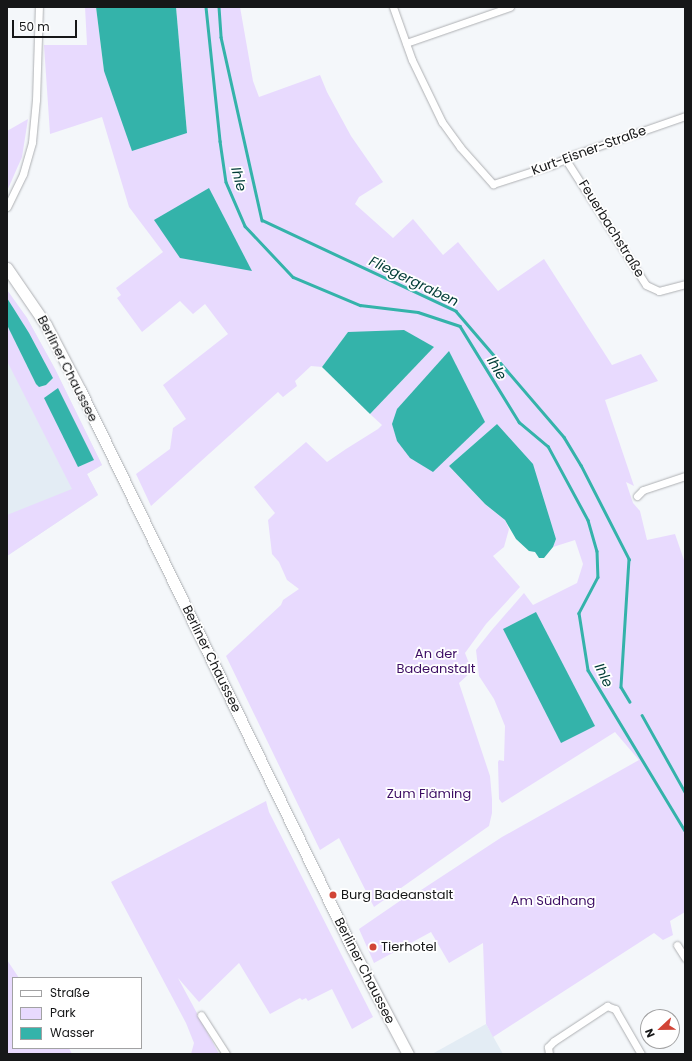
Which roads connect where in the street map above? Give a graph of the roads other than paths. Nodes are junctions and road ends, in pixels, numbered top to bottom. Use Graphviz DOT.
graph roads {
  1 [pos="39,7"];
  2 [pos="393,7"];
  3 [pos="510,7"];
  4 [pos="406,44"];
  5 [pos="685,116"];
  6 [pos="566,160"];
  7 [pos="7,207"];
  8 [pos="7,268"];
  9 [pos="685,284"];
  10 [pos="685,476"];
  11 [pos="638,496"];
  12 [pos="677,945"];
  13 [pos="685,958"];
  14 [pos="201,1015"];
  15 [pos="226,1054"];
  16 [pos="408,1054"];
  17 [pos="549,1054"];
  18 [pos="641,1054"];
  1 -- 7 [label="street"];
  2 -- 4 [label="street"];
  3 -- 4 [label="street"];
  4 -- 6 [label="street, Kurt-Eisner-Straße"];
  5 -- 6 [label="street, Kurt-Eisner-Straße"];
  6 -- 9 [label="street, Feuerbachstraße"];
  8 -- 16 [label="main road, Berliner Chaussee"];
  10 -- 11 [label="street"];
  12 -- 13 [label="street"];
  14 -- 15 [label="street"];
  17 -- 18 [label="street"];
}
